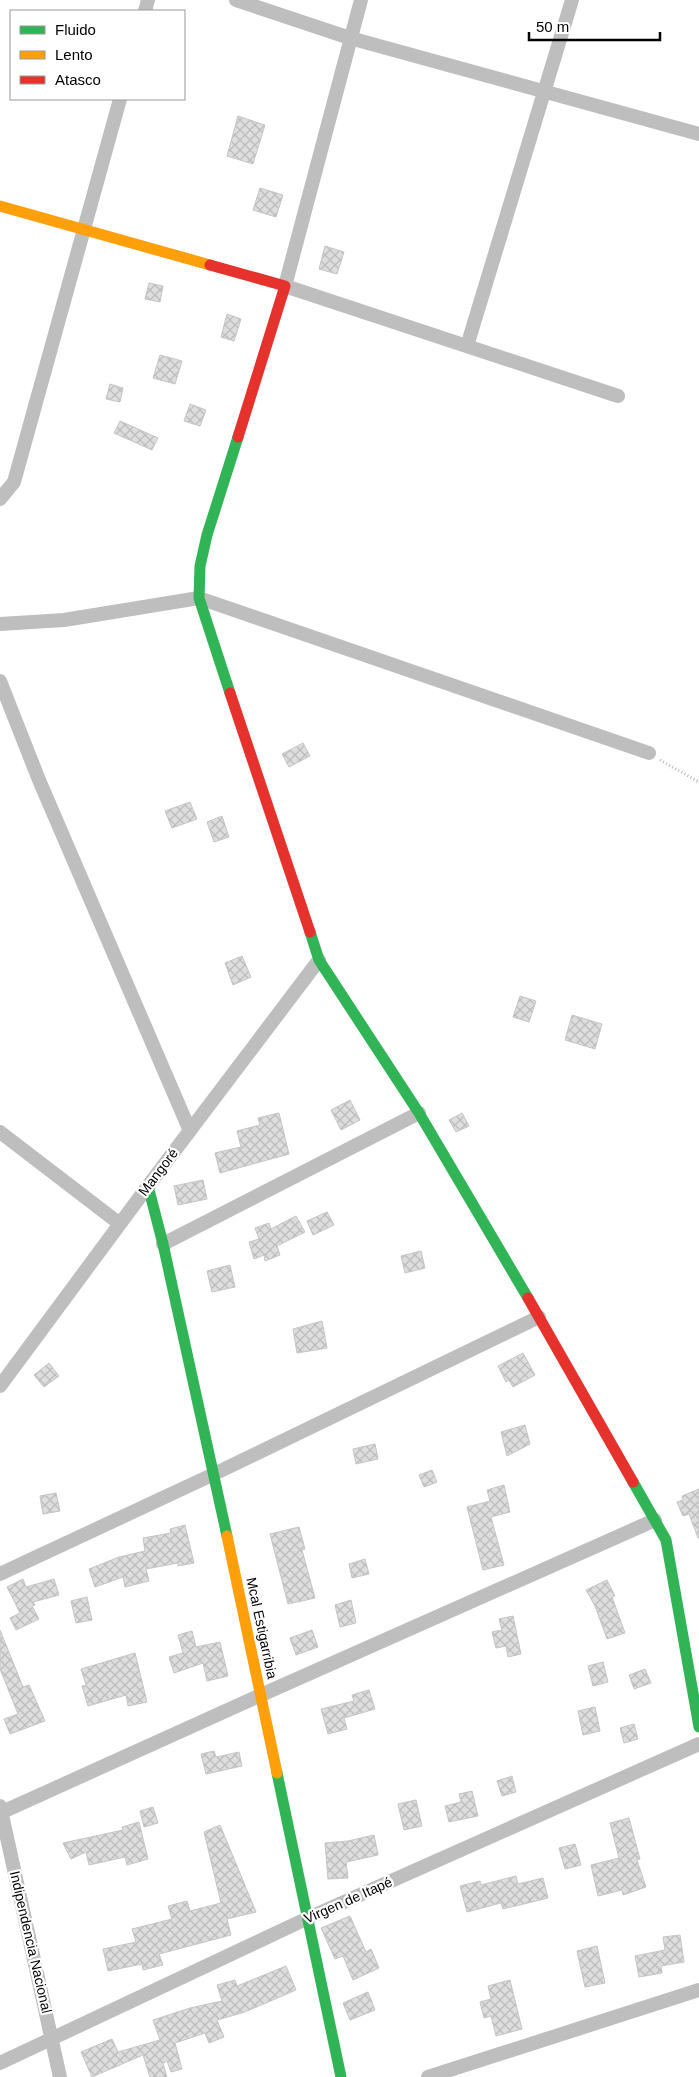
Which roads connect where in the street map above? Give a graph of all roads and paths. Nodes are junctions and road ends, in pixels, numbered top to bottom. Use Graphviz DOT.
graph roads {
  1 [pos="236,0"];
  2 [pos="361,0"];
  3 [pos="572,0"];
  4 [pos="350,38"];
  5 [pos="544,91"];
  6 [pos="120,100"];
  7 [pos="699,134"];
  8 [pos="0,206"];
  9 [pos="84,230"];
  10 [pos="284,286"];
  11 [pos="467,346"];
  12 [pos="618,396"];
  13 [pos="0,499"];
  14 [pos="199,598"];
  15 [pos="0,624"];
  16 [pos="0,681"];
  17 [pos="649,753"];
  18 [pos="699,782"];
  19 [pos="319,960"];
  20 [pos="419,1112"];
  21 [pos="190,1131"];
  22 [pos="0,1132"];
  23 [pos="148,1186"];
  24 [pos="120,1224"];
  25 [pos="163,1244"];
  26 [pos="539,1317"];
  27 [pos="0,1386"];
  28 [pos="214,1474"];
  29 [pos="655,1520"];
  30 [pos="0,1574"];
  31 [pos="261,1695"];
  32 [pos="699,1727"];
  33 [pos="699,1744"];
  34 [pos="0,1811"];
  35 [pos="308,1918"];
  36 [pos="699,1990"];
  37 [pos="53,2039"];
  38 [pos="0,2063"];
  39 [pos="60,2077"];
  40 [pos="341,2077"];
  41 [pos="428,2077"];
  1 -- 4 [label="street"];
  2 -- 4 [label="street"];
  3 -- 5 [label="street"];
  4 -- 5 [label="street"];
  4 -- 10 [label="street"];
  5 -- 7 [label="street"];
  5 -- 11 [label="street"];
  6 -- 9 [label="street"];
  8 -- 9 [label="street"];
  9 -- 10 [label="street"];
  9 -- 13 [label="street"];
  10 -- 11 [label="street"];
  10 -- 14 [label="street"];
  11 -- 12 [label="street"];
  14 -- 15 [label="street"];
  14 -- 17 [label="street"];
  14 -- 19 [label="street"];
  16 -- 21 [label="street"];
  17 -- 18 [label="path"];
  19 -- 20 [label="street"];
  19 -- 21 [label="street, Mangoré"];
  20 -- 25 [label="street"];
  20 -- 26 [label="street"];
  21 -- 23 [label="street, Mangoré"];
  22 -- 24 [label="street"];
  23 -- 24 [label="street, Mangoré"];
  23 -- 25 [label="street, Mcal Estigarribia"];
  24 -- 27 [label="street, Mangoré"];
  25 -- 28 [label="street, Mcal Estigarribia"];
  26 -- 28 [label="street"];
  26 -- 29 [label="street"];
  28 -- 30 [label="street"];
  28 -- 31 [label="street, Mcal Estigarribia"];
  29 -- 31 [label="street"];
  29 -- 32 [label="street"];
  31 -- 34 [label="street"];
  31 -- 35 [label="street, Mcal Estigarribia"];
  33 -- 35 [label="street, Virgen de Itapé"];
  34 -- 37 [label="street, Indipendencia Nacional"];
  35 -- 37 [label="street, Virgen de Itapé"];
  35 -- 40 [label="street, Mcal Estigarribia"];
  36 -- 41 [label="street"];
  37 -- 38 [label="street, Virgen de Itapé"];
  37 -- 39 [label="street, Indipendencia Nacional"];
}
